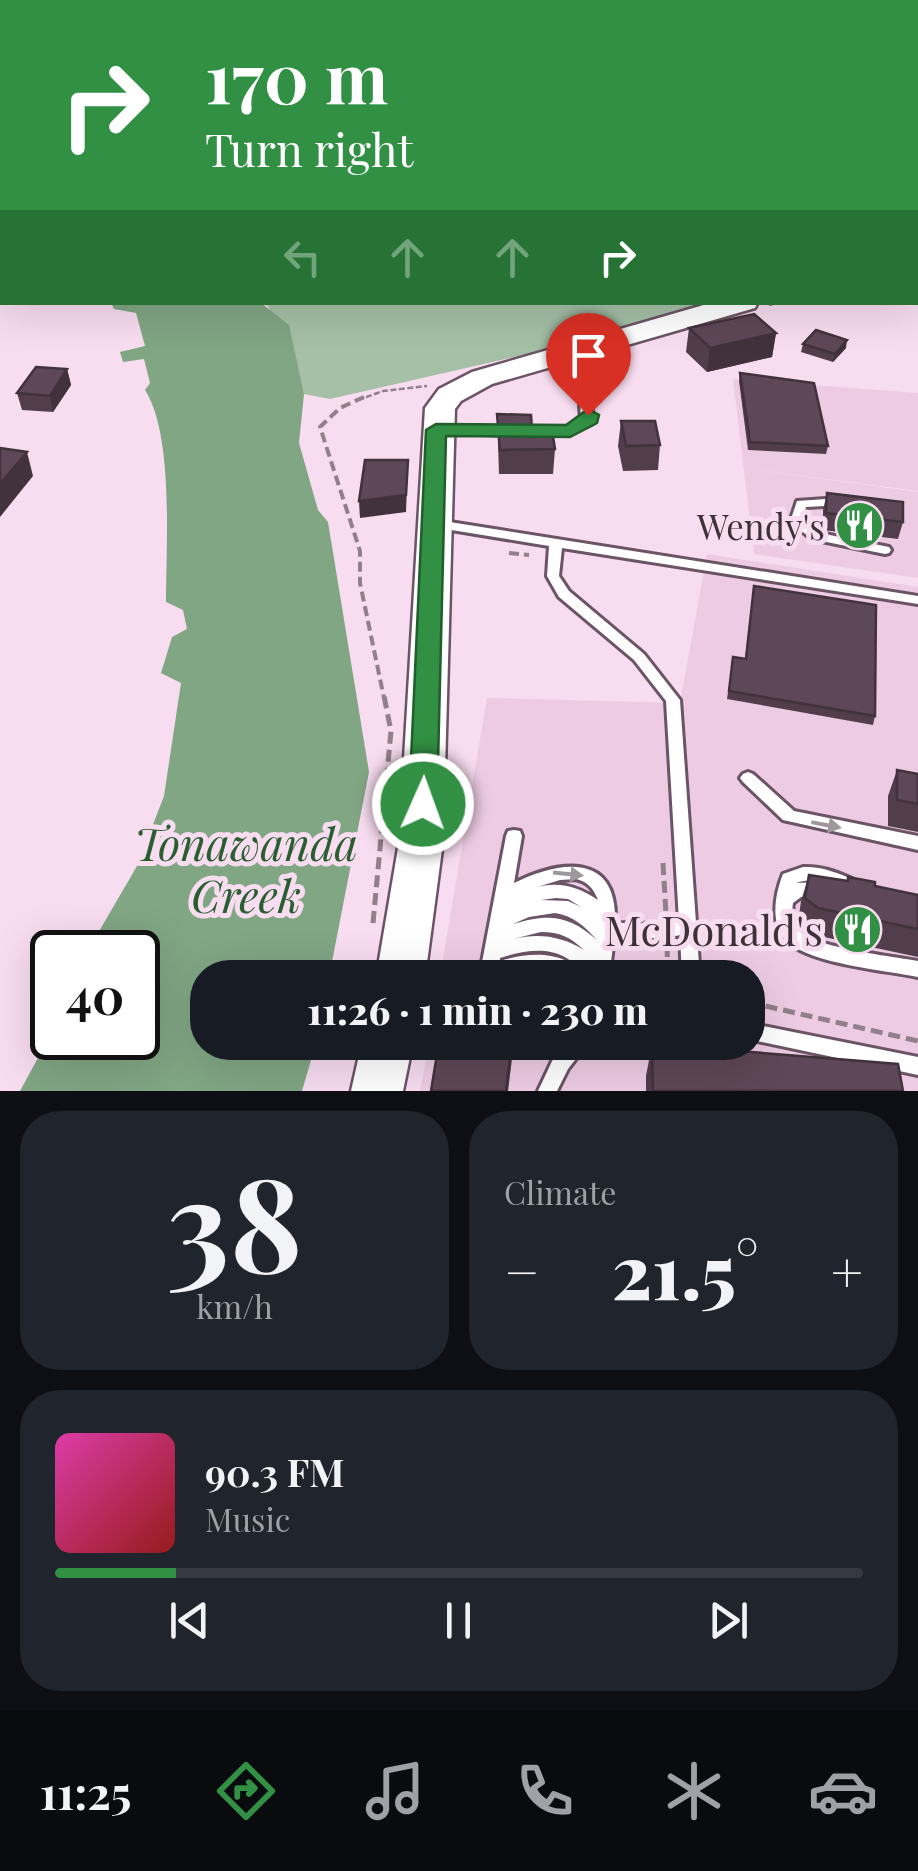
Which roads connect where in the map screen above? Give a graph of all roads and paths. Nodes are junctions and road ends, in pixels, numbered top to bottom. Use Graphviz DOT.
graph roads {
  1 [pos="735,305"];
  2 [pos="582,350"];
  3 [pos="438,412"];
  4 [pos="842,502"];
  5 [pos="433,524"];
  6 [pos="556,542"];
  7 [pos="885,550"];
  8 [pos="509,553"];
  9 [pos="541,556"];
  10 [pos="918,600"];
  11 [pos="748,778"];
  12 [pos="514,836"];
  13 [pos="918,844"];
  14 [pos="663,858"];
  15 [pos="862,892"];
  16 [pos="666,919"];
  17 [pos="499,924"];
  18 [pos="688,926"];
  19 [pos="604,928"];
  20 [pos="372,938"];
  21 [pos="667,941"];
  22 [pos="403,960"];
  23 [pos="491,960"];
  24 [pos="586,960"];
  25 [pos="601,960"];
  26 [pos="679,960"];
  27 [pos="686,960"];
  28 [pos="918,969"];
  29 [pos="765,1006"];
  30 [pos="765,1034"];
  31 [pos="918,1041"];
  32 [pos="384,1060"];
  33 [pos="564,1060"];
  34 [pos="918,1066"];
  35 [pos="377,1091"];
  36 [pos="547,1091"];
  1 -- 2 [label="street"];
  2 -- 3 [label="street"];
  2 -- 3 [label="lane"];
  3 -- 5 [label="street"];
  3 -- 20 [label="path"];
  4 -- 7 [label="lane"];
  5 -- 6 [label="lane"];
  5 -- 22 [label="street"];
  6 -- 10 [label="lane"];
  6 -- 18 [label="lane"];
  8 -- 9 [label="path"];
  11 -- 13 [label="lane, one-way"];
  12 -- 17 [label="lane"];
  14 -- 16 [label="path"];
  15 -- 28 [label="lane"];
  17 -- 19 [label="lane"];
  17 -- 19 [label="lane, one-way"];
  17 -- 23 [label="lane"];
  17 -- 24 [label="lane"];
  18 -- 19 [label="lane"];
  18 -- 27 [label="lane"];
  19 -- 25 [label="lane"];
  21 -- 26 [label="path"];
  29 -- 31 [label="path"];
  30 -- 34 [label="lane"];
  32 -- 35 [label="street"];
  33 -- 36 [label="lane"];
}
